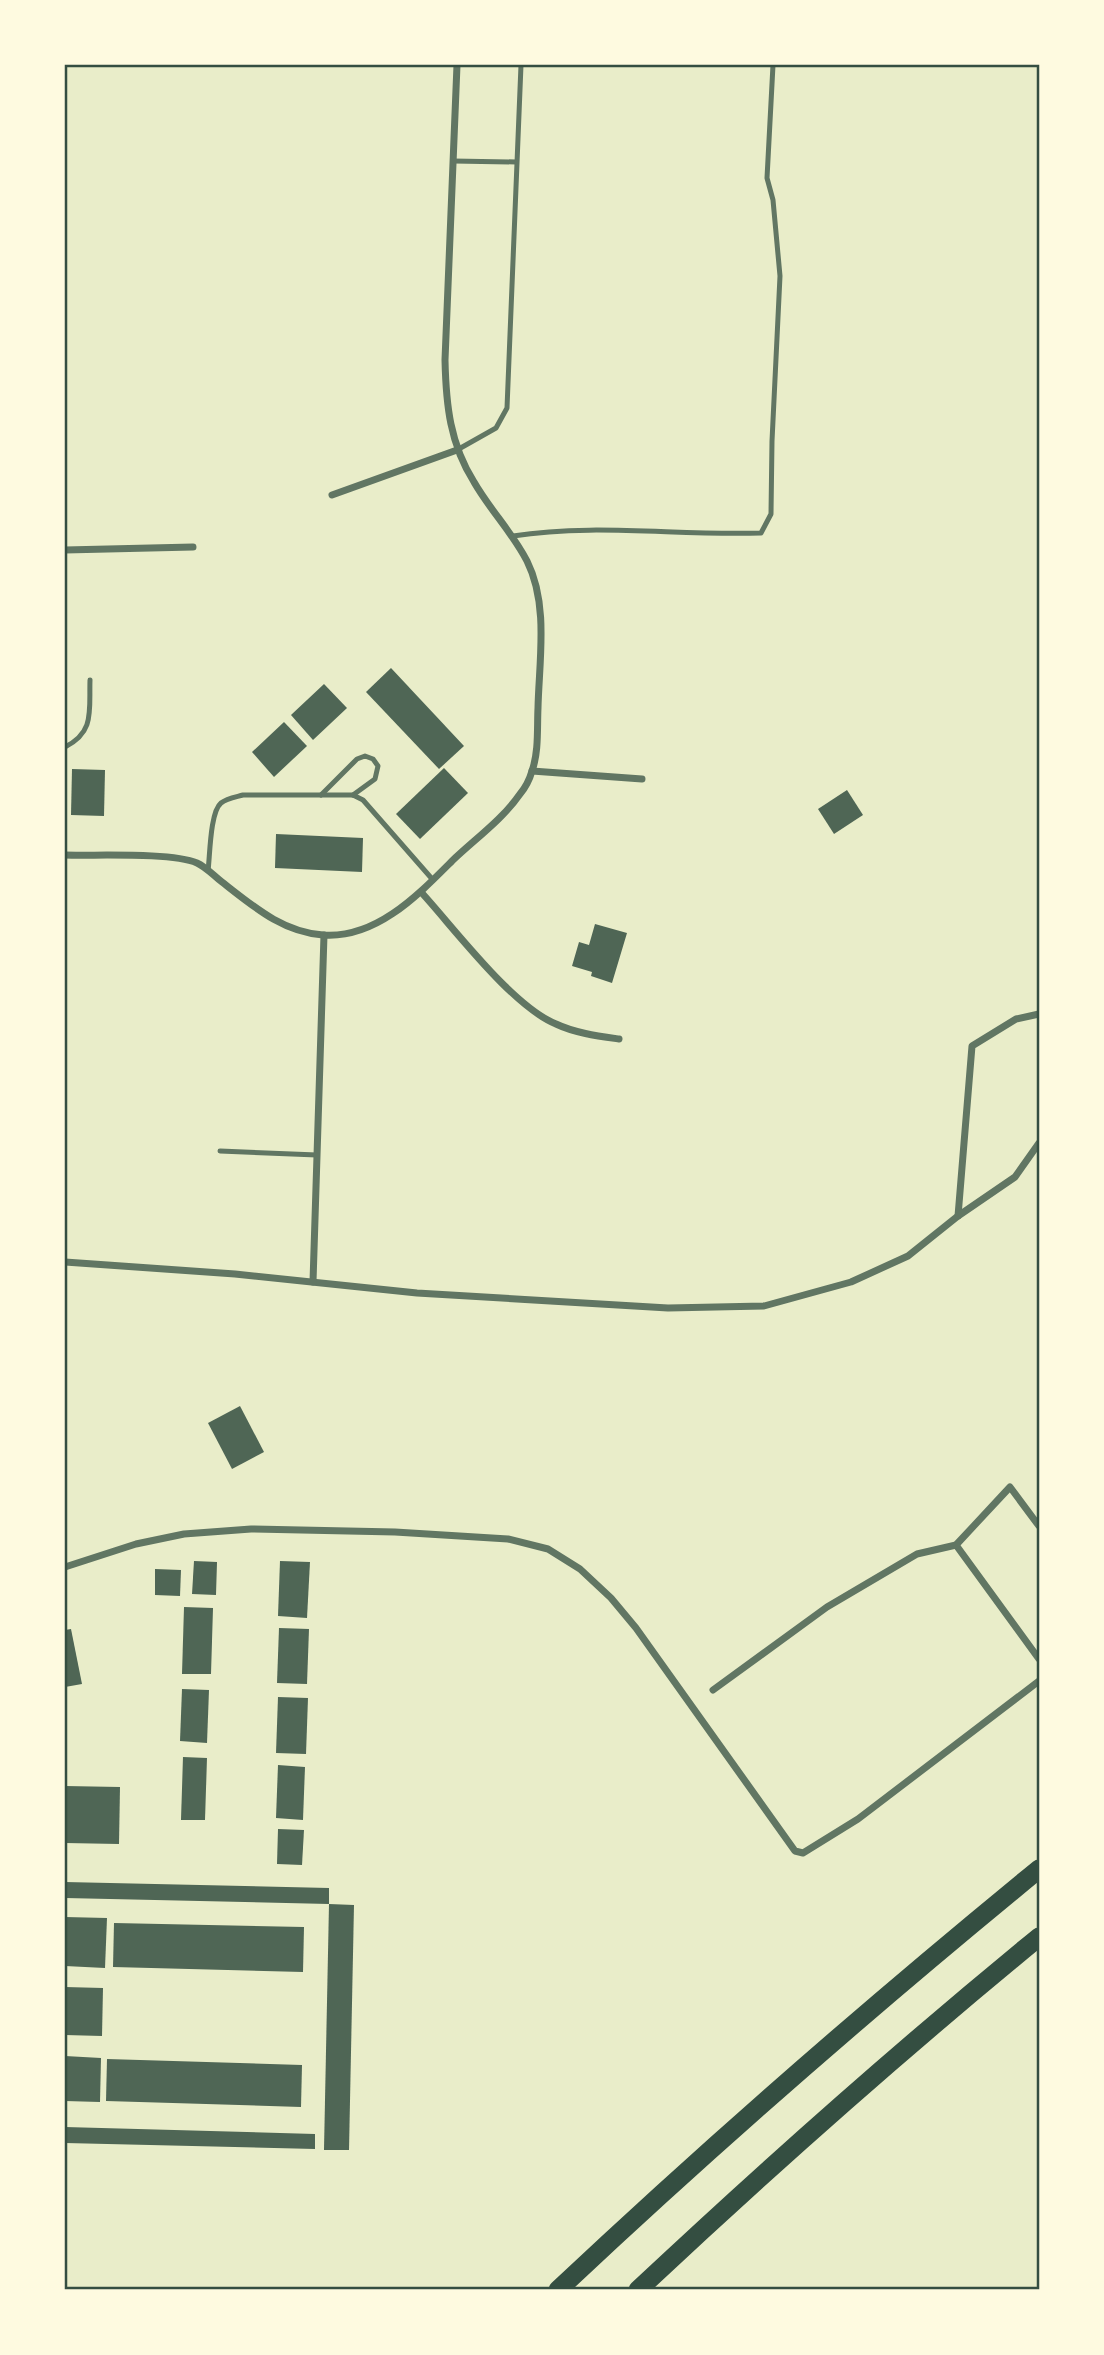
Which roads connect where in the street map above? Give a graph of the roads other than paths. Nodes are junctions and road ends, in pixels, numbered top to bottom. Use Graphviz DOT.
graph roads {
  1 [pos="457,65"];
  2 [pos="521,65"];
  3 [pos="773,65"];
  4 [pos="453,161"];
  5 [pos="516,162"];
  6 [pos="457,450"];
  7 [pos="332,495"];
  8 [pos="513,536"];
  9 [pos="193,547"];
  10 [pos="65,550"];
  11 [pos="90,680"];
  12 [pos="65,747"];
  13 [pos="532,771"];
  14 [pos="642,779"];
  15 [pos="321,795"];
  16 [pos="353,795"];
  17 [pos="65,855"];
  18 [pos="208,871"];
  19 [pos="433,880"];
  20 [pos="421,891"];
  21 [pos="324,935"];
  22 [pos="1039,1014"];
  23 [pos="619,1039"];
  24 [pos="1039,1143"];
  25 [pos="220,1151"];
  26 [pos="317,1156"];
  27 [pos="958,1216"];
  28 [pos="65,1262"];
  29 [pos="313,1282"];
  30 [pos="1039,1526"];
  31 [pos="956,1545"];
  32 [pos="65,1567"];
  33 [pos="1039,1659"];
  34 [pos="1039,1681"];
  35 [pos="713,1690"];
  36 [pos="1039,1869"];
  37 [pos="1039,1937"];
  38 [pos="558,2290"];
  39 [pos="638,2290"];
  1 -- 4 [label="street"];
  2 -- 5 [label="lane"];
  3 -- 8 [label="lane"];
  4 -- 5 [label="lane"];
  4 -- 6 [label="street"];
  5 -- 6 [label="lane"];
  6 -- 7 [label="street"];
  6 -- 8 [label="street"];
  8 -- 13 [label="street"];
  9 -- 10 [label="street"];
  11 -- 12 [label="lane"];
  13 -- 14 [label="street"];
  13 -- 19 [label="street"];
  15 -- 16 [label="lane"];
  15 -- 16 [label="lane"];
  15 -- 18 [label="lane"];
  16 -- 19 [label="lane"];
  17 -- 18 [label="street"];
  18 -- 21 [label="street"];
  19 -- 20 [label="street"];
  20 -- 21 [label="street"];
  20 -- 23 [label="street"];
  21 -- 26 [label="street"];
  22 -- 27 [label="street"];
  24 -- 27 [label="street"];
  25 -- 26 [label="lane"];
  26 -- 29 [label="street"];
  27 -- 29 [label="street"];
  28 -- 29 [label="street"];
  30 -- 31 [label="street"];
  31 -- 33 [label="street"];
  31 -- 35 [label="street"];
  32 -- 34 [label="street"];
  36 -- 38 [label="highway"];
  37 -- 39 [label="highway"];
}
